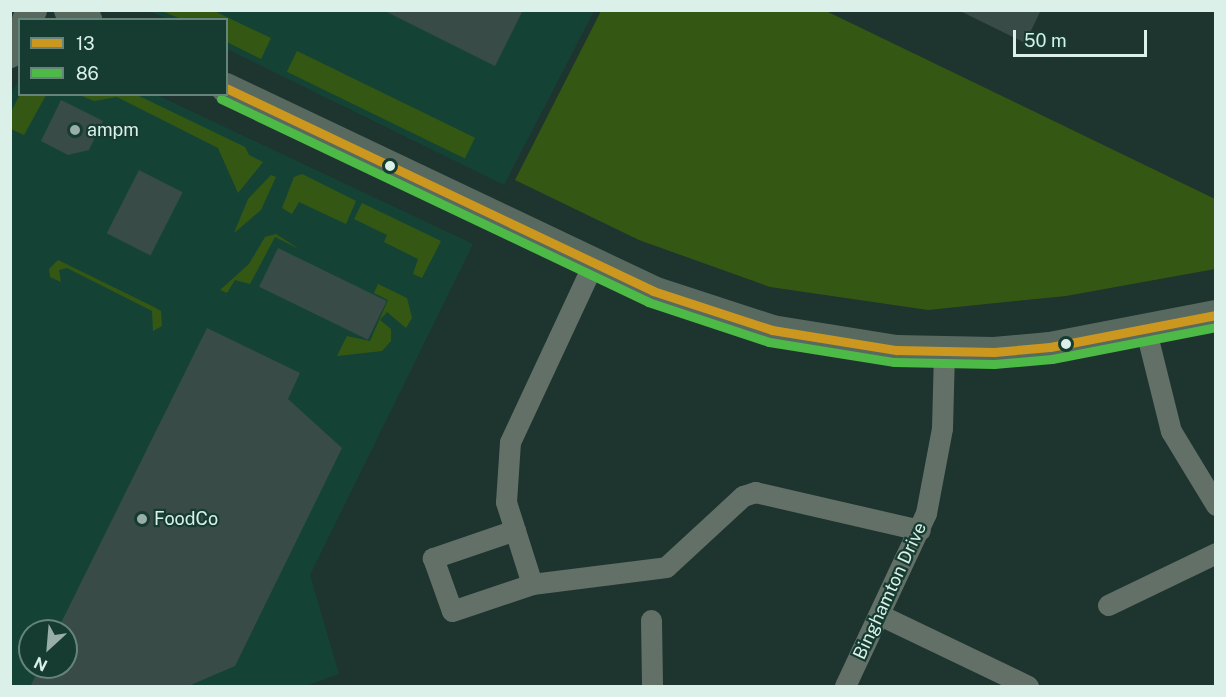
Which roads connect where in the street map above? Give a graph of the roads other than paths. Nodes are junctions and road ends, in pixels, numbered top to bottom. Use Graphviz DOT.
graph roads {
  1 [pos="69,10"];
  2 [pos="83,18"];
  3 [pos="18,39"];
  4 [pos="10,53"];
  5 [pos="228,89"];
  6 [pos="593,264"];
  7 [pos="1215,315"];
  8 [pos="1146,331"];
  9 [pos="944,352"];
  10 [pos="1215,505"];
  11 [pos="514,530"];
  12 [pos="920,530"];
  13 [pos="1215,553"];
  14 [pos="532,584"];
  15 [pos="1108,605"];
  16 [pos="880,615"];
  17 [pos="651,620"];
  18 [pos="651,687"];
  19 [pos="845,687"];
  20 [pos="1028,687"];
  1 -- 2 [label="main road"];
  3 -- 4 [label="main road"];
  5 -- 6 [label="main road"];
  6 -- 9 [label="main road"];
  6 -- 11 [label="street"];
  7 -- 8 [label="main road"];
  8 -- 9 [label="main road"];
  8 -- 10 [label="street"];
  9 -- 12 [label="street, Binghamton Drive"];
  11 -- 14 [label="street"];
  11 -- 14 [label="street"];
  12 -- 14 [label="street"];
  12 -- 16 [label="street, Binghamton Drive"];
  13 -- 15 [label="street"];
  16 -- 19 [label="street, Binghamton Drive"];
  16 -- 20 [label="street"];
  17 -- 18 [label="street"];
}
